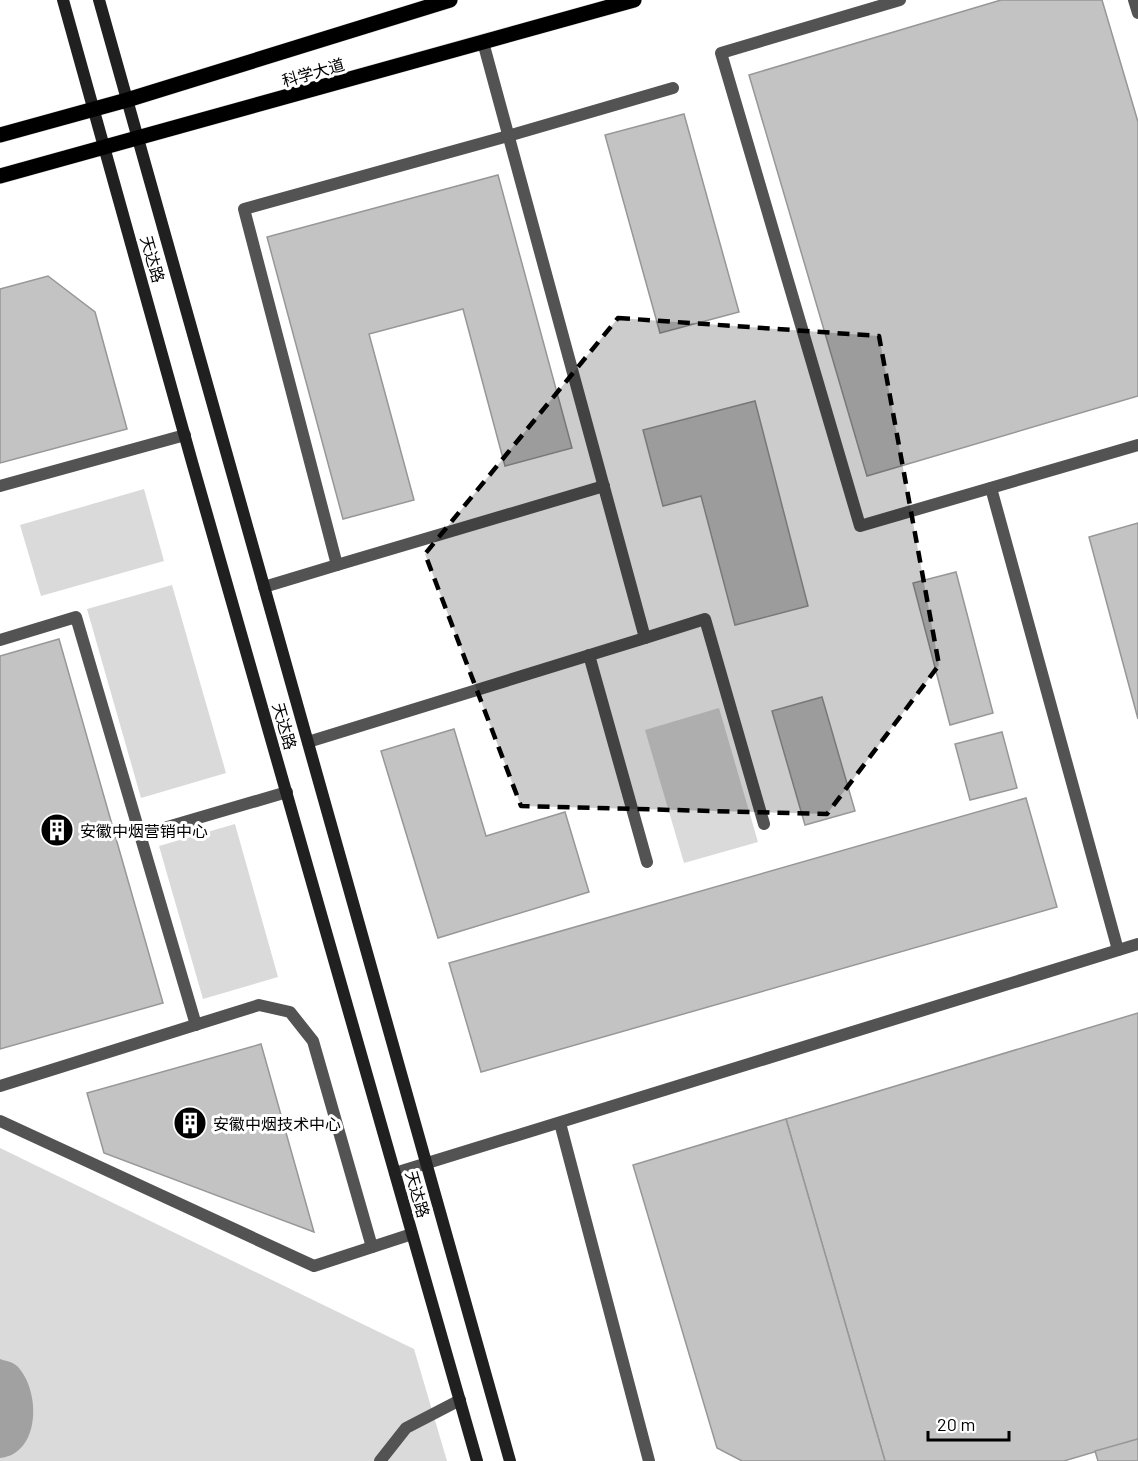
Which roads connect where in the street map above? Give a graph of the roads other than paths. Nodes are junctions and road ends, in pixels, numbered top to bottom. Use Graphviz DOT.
graph roads {
  1 [pos="63,0"];
  2 [pos="99,0"];
  3 [pos="450,0"];
  4 [pos="634,0"];
  5 [pos="900,0"];
  6 [pos="1134,0"];
  7 [pos="417,5"];
  8 [pos="1138,13"];
  9 [pos="483,42"];
  10 [pos="672,88"];
  11 [pos="127,100"];
  12 [pos="94,108"];
  13 [pos="0,135"];
  14 [pos="508,136"];
  15 [pos="138,139"];
  16 [pos="104,146"];
  17 [pos="0,176"];
  18 [pos="185,435"];
  19 [pos="1138,445"];
  20 [pos="0,486"];
  21 [pos="604,486"];
  22 [pos="991,488"];
  23 [pos="337,565"];
  24 [pos="264,587"];
  25 [pos="645,638"];
  26 [pos="0,640"];
  27 [pos="589,655"];
  28 [pos="308,742"];
  29 [pos="287,792"];
  30 [pos="764,824"];
  31 [pos="140,835"];
  32 [pos="647,862"];
  33 [pos="1138,944"];
  34 [pos="1118,950"];
  35 [pos="196,1025"];
  36 [pos="0,1086"];
  37 [pos="0,1121"];
  38 [pos="560,1123"];
  39 [pos="426,1164"];
  40 [pos="395,1173"];
  41 [pos="412,1234"];
  42 [pos="372,1247"];
  43 [pos="460,1400"];
  44 [pos="380,1461"];
  45 [pos="477,1461"];
  46 [pos="510,1461"];
  47 [pos="649,1461"];
  1 -- 12 [label="street, 天达路"];
  2 -- 11 [label="street, 天达路"];
  3 -- 7 [label="main road, 科学大道"];
  4 -- 9 [label="main road, 科学大道"];
  5 -- 22 [label="street"];
  6 -- 8 [label="street"];
  7 -- 11 [label="main road, 科学大道"];
  9 -- 14 [label="street"];
  9 -- 15 [label="main road, 科学大道"];
  10 -- 14 [label="street"];
  11 -- 12 [label="main road, 科学大道"];
  11 -- 15 [label="street, 天达路"];
  12 -- 13 [label="main road, 科学大道"];
  12 -- 16 [label="street, 天达路"];
  14 -- 21 [label="street"];
  14 -- 23 [label="street"];
  15 -- 16 [label="main road, 科学大道"];
  15 -- 24 [label="street, 天达路"];
  16 -- 17 [label="main road, 科学大道"];
  16 -- 18 [label="street, 天达路"];
  18 -- 20 [label="street"];
  18 -- 29 [label="street, 天达路"];
  19 -- 22 [label="street"];
  21 -- 23 [label="street"];
  21 -- 25 [label="street"];
  22 -- 34 [label="street"];
  23 -- 24 [label="street"];
  24 -- 28 [label="street, 天达路"];
  25 -- 27 [label="street"];
  25 -- 30 [label="street"];
  26 -- 31 [label="street"];
  27 -- 28 [label="street"];
  27 -- 32 [label="street"];
  28 -- 39 [label="street, 天达路"];
  29 -- 31 [label="street"];
  29 -- 40 [label="street, 天达路"];
  31 -- 35 [label="street"];
  33 -- 34 [label="street"];
  34 -- 38 [label="street"];
  35 -- 36 [label="street"];
  35 -- 42 [label="street"];
  37 -- 42 [label="street"];
  38 -- 39 [label="street"];
  38 -- 47 [label="street"];
  39 -- 40 [label="street"];
  39 -- 46 [label="street, 天达路"];
  40 -- 41 [label="street, 天达路"];
  41 -- 42 [label="street"];
  41 -- 43 [label="street, 天达路"];
  43 -- 44 [label="street"];
  43 -- 45 [label="street, 天达路"];
}
